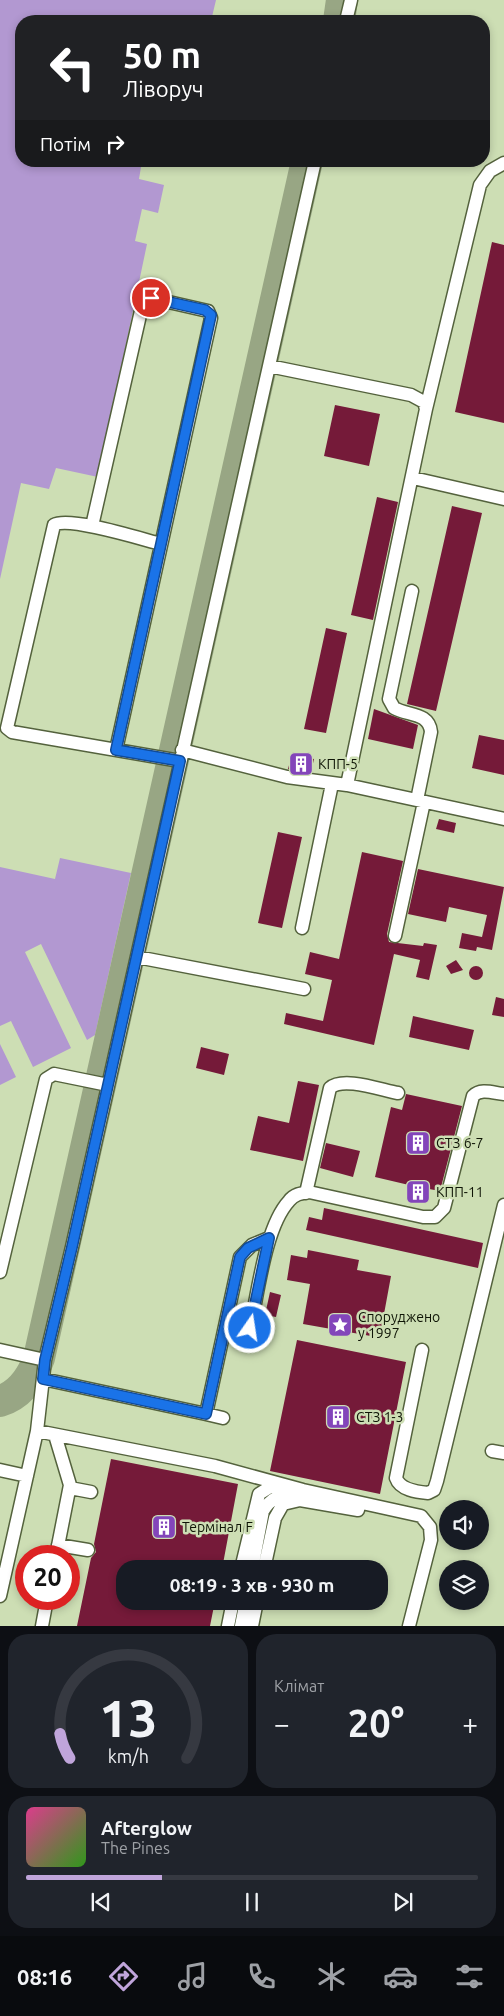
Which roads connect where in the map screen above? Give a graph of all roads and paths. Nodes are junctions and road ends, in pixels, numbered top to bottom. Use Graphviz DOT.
graph roads {
  1 [pos="351,0"];
  2 [pos="347,15"];
  3 [pos="504,163"];
  4 [pos="314,167"];
  5 [pos="269,366"];
  6 [pos="426,409"];
  7 [pos="413,478"];
  8 [pos="504,499"];
  9 [pos="92,526"];
  10 [pos="161,544"];
  11 [pos="412,591"];
  12 [pos="116,750"];
  13 [pos="181,755"];
  14 [pos="332,784"];
  15 [pos="347,785"];
  16 [pos="421,801"];
  17 [pos="504,819"];
  18 [pos="302,928"];
  19 [pos="395,936"];
  20 [pos="137,957"];
  21 [pos="304,989"];
  22 [pos="108,1085"];
  23 [pos="398,1093"];
  24 [pos="504,1094"];
  25 [pos="306,1192"];
  26 [pos="504,1205"];
  27 [pos="502,1221"];
  28 [pos="269,1238"];
  29 [pos="0,1272"];
  30 [pos="250,1328"];
  31 [pos="0,1350"];
  32 [pos="422,1350"];
  33 [pos="45,1360"];
  34 [pos="43,1379"];
  35 [pos="206,1414"];
  36 [pos="223,1418"];
  37 [pos="37,1431"];
  38 [pos="55,1435"];
  39 [pos="0,1470"];
  40 [pos="27,1476"];
  41 [pos="70,1488"];
  42 [pos="303,1490"];
  43 [pos="91,1492"];
  44 [pos="58,1545"];
  45 [pos="427,1548"];
  46 [pos="80,1550"];
  47 [pos="88,1550"];
  48 [pos="242,1560"];
  49 [pos="254,1560"];
  50 [pos="266,1560"];
  51 [pos="0,1596"];
  52 [pos="46,1610"];
  53 [pos="231,1610"];
  54 [pos="244,1610"];
  55 [pos="255,1610"];
  56 [pos="42,1626"];
  57 [pos="228,1626"];
  58 [pos="241,1626"];
  59 [pos="252,1626"];
  60 [pos="409,1626"];
  1 -- 2 [label="lane"];
  3 -- 6 [label="lane"];
  4 -- 5 [label="lane"];
  5 -- 6 [label="lane"];
  5 -- 13 [label="lane"];
  6 -- 7 [label="lane"];
  7 -- 8 [label="lane"];
  7 -- 15 [label="lane"];
  9 -- 10 [label="lane"];
  9 -- 10 [label="lane"];
  9 -- 12 [label="lane"];
  10 -- 12 [label="lane"];
  11 -- 16 [label="lane"];
  12 -- 13 [label="lane"];
  13 -- 14 [label="lane"];
  13 -- 20 [label="lane"];
  14 -- 15 [label="lane"];
  14 -- 18 [label="lane"];
  15 -- 16 [label="lane"];
  16 -- 17 [label="lane"];
  16 -- 19 [label="lane"];
  20 -- 21 [label="lane"];
  20 -- 22 [label="lane"];
  22 -- 29 [label="lane"];
  22 -- 33 [label="lane"];
  23 -- 25 [label="lane"];
  24 -- 25 [label="lane"];
  25 -- 28 [label="lane"];
  26 -- 27 [label="lane"];
  27 -- 32 [label="lane"];
  28 -- 30 [label="lane"];
  28 -- 35 [label="lane"];
  31 -- 33 [label="lane"];
  33 -- 34 [label="lane"];
  34 -- 35 [label="lane"];
  34 -- 37 [label="lane"];
  35 -- 36 [label="lane"];
  37 -- 38 [label="lane"];
  37 -- 40 [label="lane"];
  38 -- 41 [label="lane"];
  38 -- 42 [label="lane"];
  39 -- 40 [label="lane"];
  40 -- 51 [label="lane"];
  41 -- 43 [label="lane"];
  41 -- 44 [label="lane"];
  42 -- 45 [label="lane"];
  42 -- 48 [label="lane"];
  42 -- 49 [label="lane"];
  45 -- 50 [label="lane"];
  45 -- 60 [label="lane"];
  46 -- 47 [label="lane"];
  52 -- 56 [label="lane"];
  53 -- 57 [label="lane"];
  54 -- 58 [label="lane"];
  55 -- 59 [label="lane"];
}
